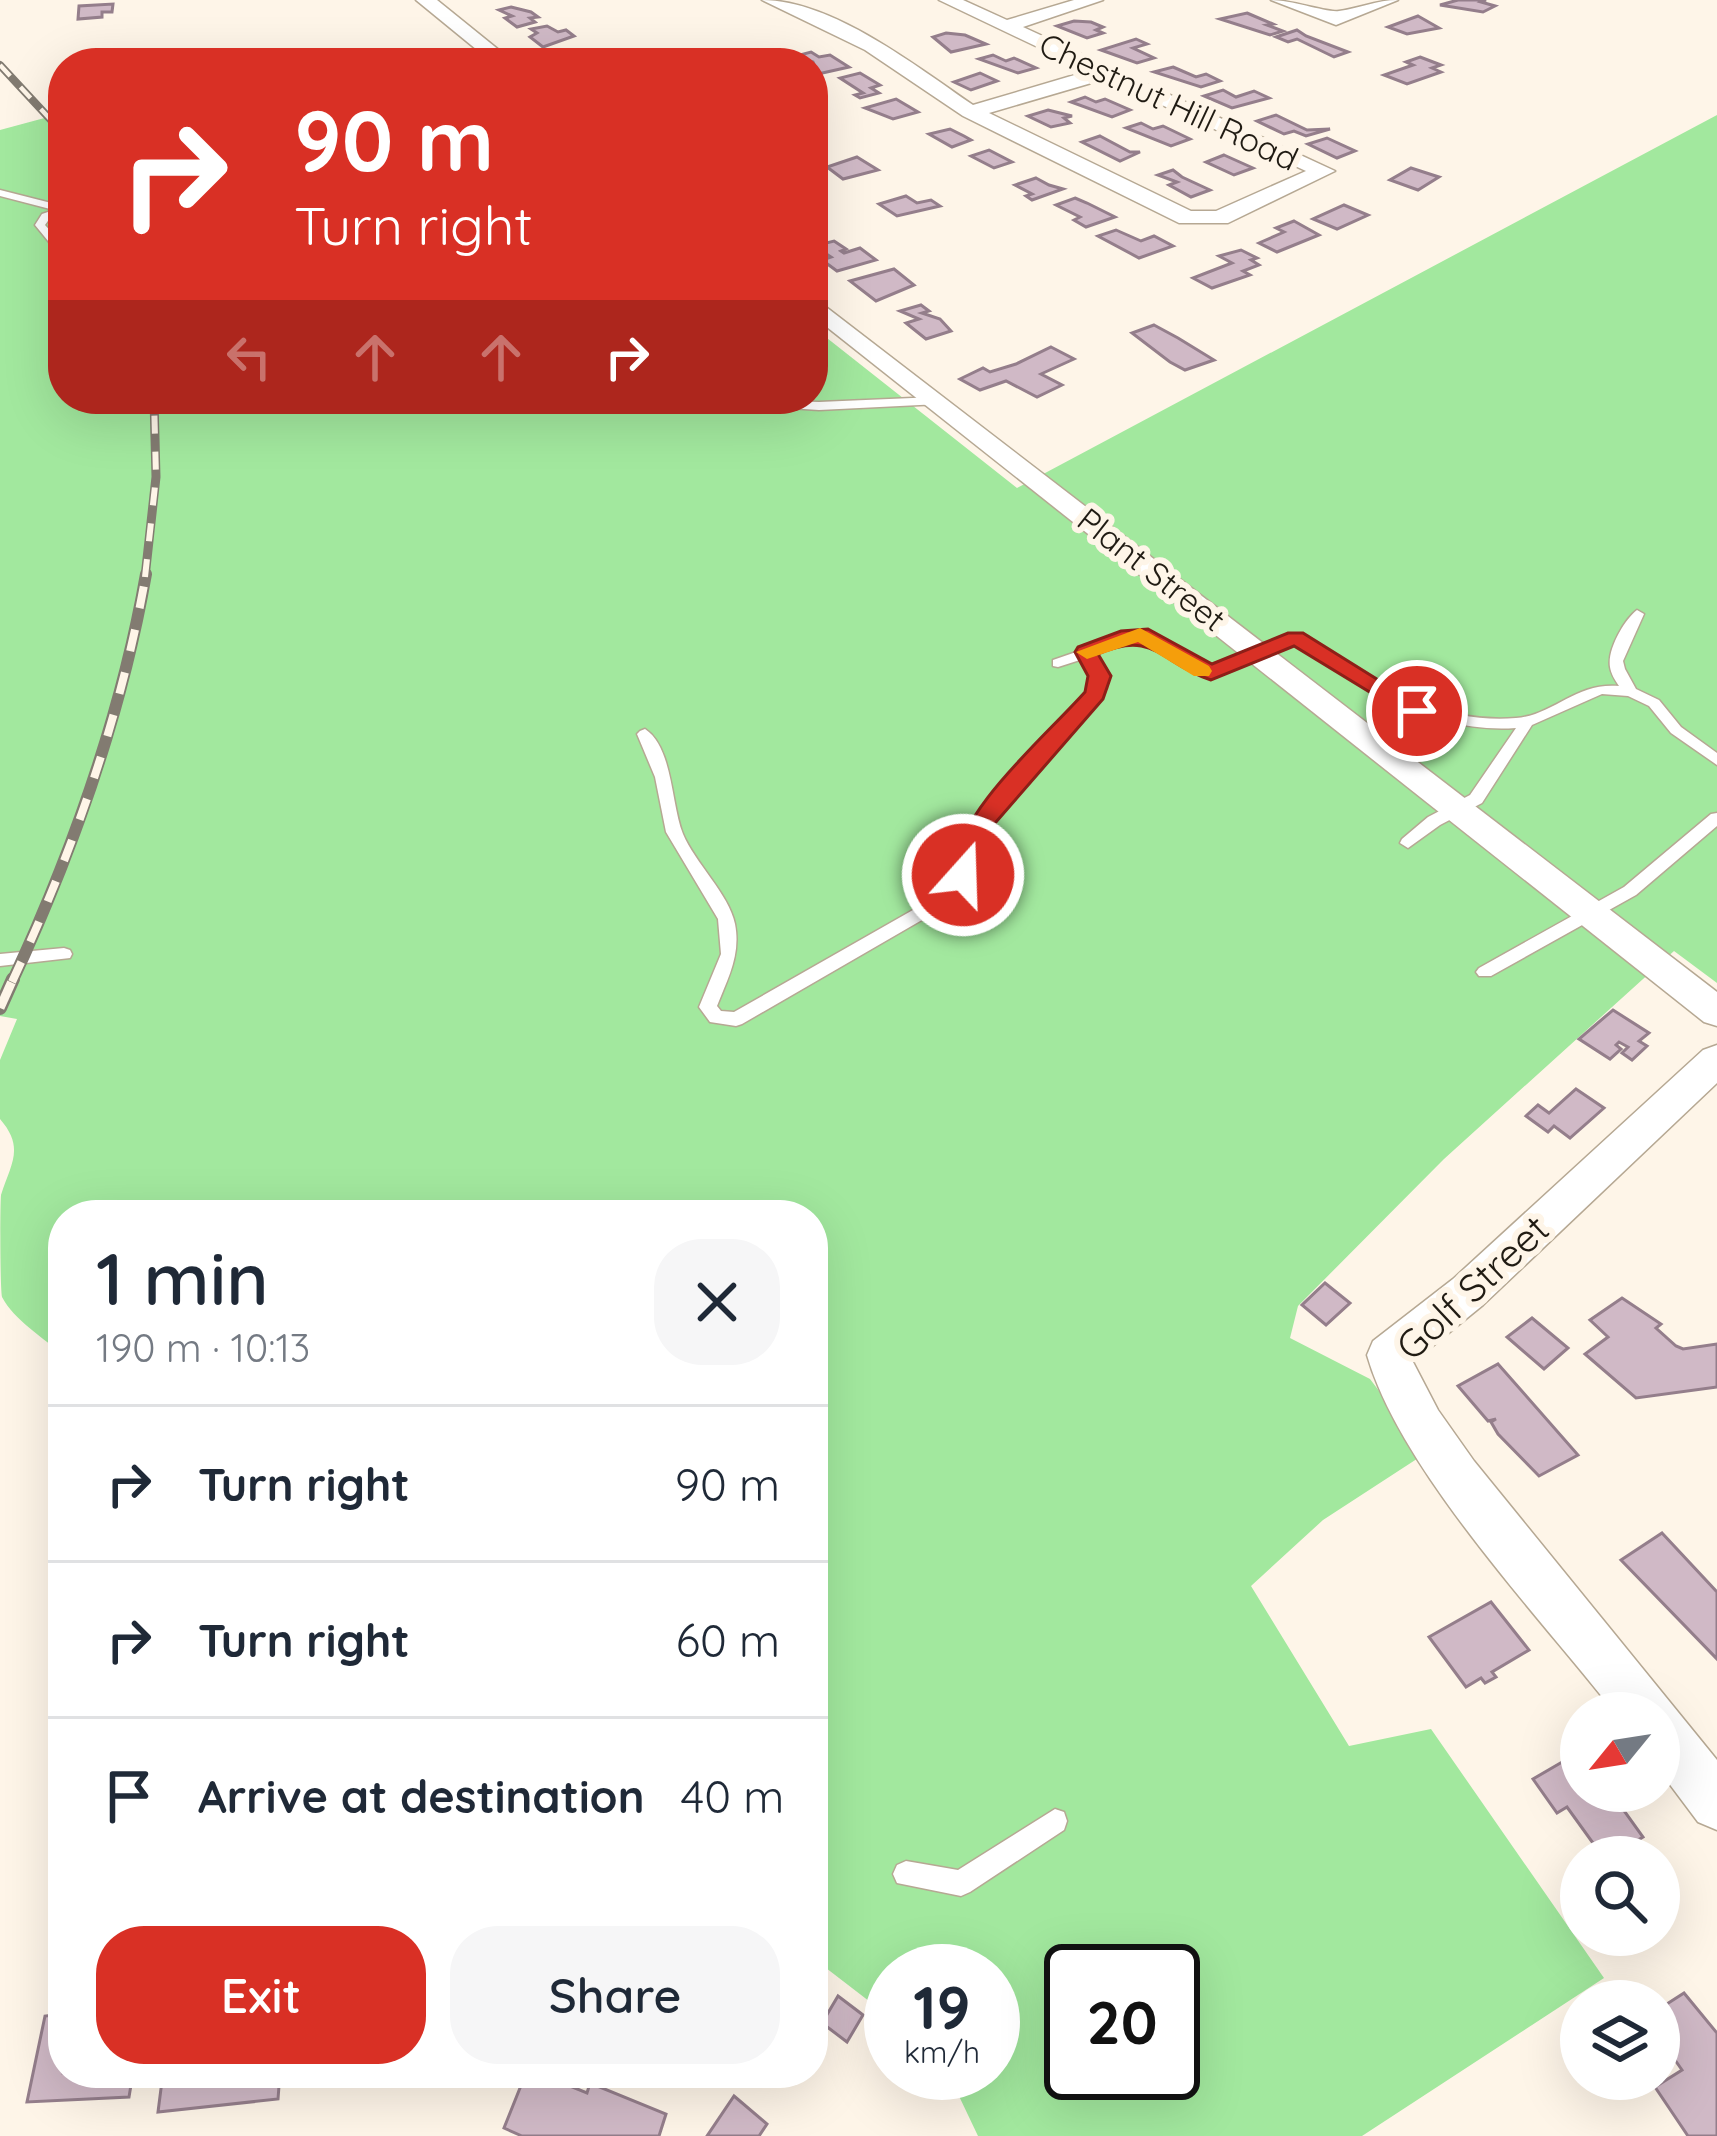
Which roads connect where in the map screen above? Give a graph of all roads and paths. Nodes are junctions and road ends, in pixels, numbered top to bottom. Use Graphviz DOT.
graph roads {
  1 [pos="424,0"];
  2 [pos="772,0"];
  3 [pos="948,0"];
  4 [pos="1094,0"];
  5 [pos="1280,0"];
  6 [pos="1389,0"];
  7 [pos="1006,26"];
  8 [pos="486,48"];
  9 [pos="1106,72"];
  10 [pos="970,112"];
  11 [pos="2,193"];
  12 [pos="48,206"];
  13 [pos="828,316"];
  14 [pos="936,400"];
  15 [pos="828,406"];
  16 [pos="1637,614"];
  17 [pos="1086,652"];
  18 [pos="1258,653"];
  19 [pos="1058,663"];
  20 [pos="1630,692"];
  21 [pos="1527,722"];
  22 [pos="645,734"];
  23 [pos="1717,760"];
  24 [pos="1457,808"];
  25 [pos="1717,818"];
  26 [pos="1408,843"];
  27 [pos="1593,914"];
  28 [pos="64,954"];
  29 [pos="0,960"];
  30 [pos="1485,972"];
  31 [pos="1717,1012"];
  32 [pos="1717,1060"];
  33 [pos="1631,1692"];
  34 [pos="1680,1755"];
  35 [pos="1717,1803"];
  36 [pos="1055,1821"];
  37 [pos="906,1874"];
  1 -- 8 [label="street"];
  2 -- 10 [label="street"];
  3 -- 7 [label="street, Chestnut Hill Road"];
  4 -- 7 [label="street"];
  5 -- 6 [label="street"];
  7 -- 9 [label="street, Chestnut Hill Road"];
  9 -- 10 [label="street"];
  9 -- 10 [label="street, Chestnut Hill Road"];
  11 -- 12 [label="lane"];
  13 -- 14 [label="street, Plant Street"];
  14 -- 15 [label="lane"];
  14 -- 18 [label="street, Plant Street"];
  16 -- 20 [label="lane"];
  17 -- 18 [label="lane"];
  17 -- 19 [label="lane"];
  17 -- 22 [label="lane"];
  18 -- 21 [label="lane"];
  18 -- 24 [label="street, Plant Street"];
  20 -- 21 [label="lane"];
  20 -- 23 [label="lane"];
  21 -- 24 [label="lane"];
  24 -- 26 [label="lane"];
  24 -- 27 [label="street, Plant Street"];
  25 -- 27 [label="lane"];
  27 -- 30 [label="lane"];
  27 -- 31 [label="street, Plant Street"];
  28 -- 29 [label="lane"];
  32 -- 33 [label="street, Golf Street"];
  34 -- 35 [label="street"];
  36 -- 37 [label="lane"];
}
